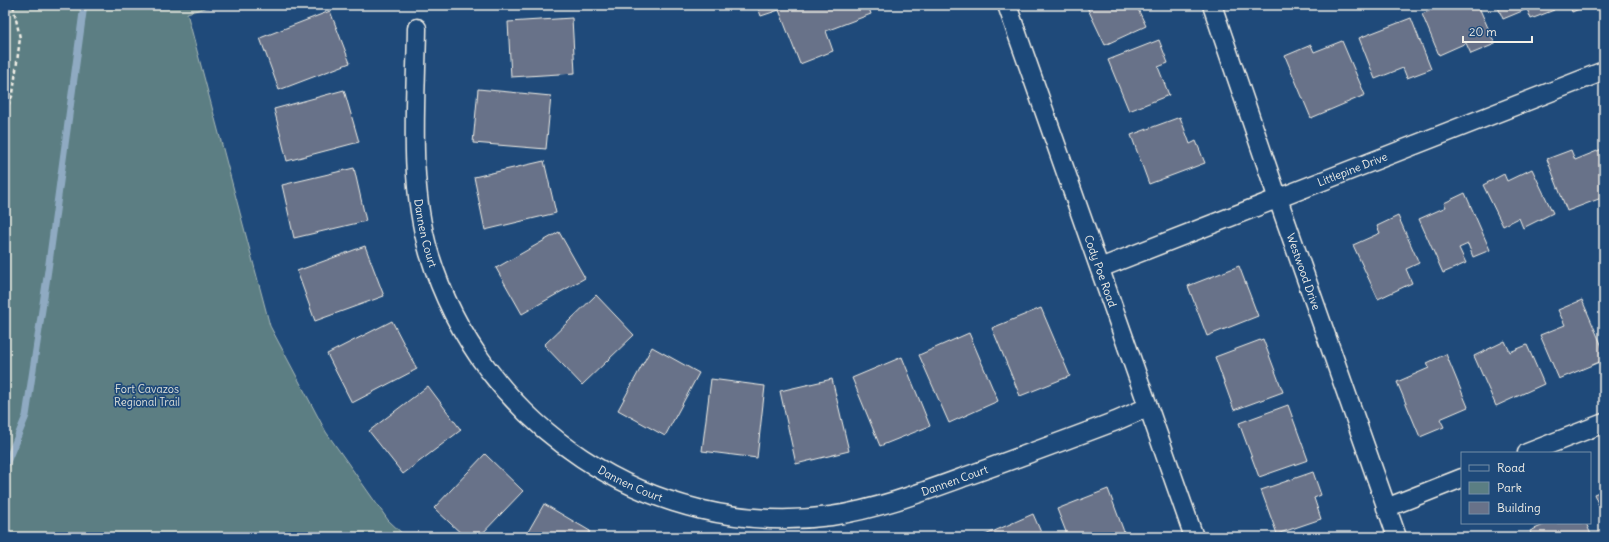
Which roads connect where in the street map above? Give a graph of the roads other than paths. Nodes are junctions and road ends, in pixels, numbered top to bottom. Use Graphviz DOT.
graph roads {
  1 [pos="1007,5"];
  2 [pos="1212,5"];
  3 [pos="417,28"];
  4 [pos="1604,71"];
  5 [pos="1278,199"];
  6 [pos="1100,268"];
  7 [pos="1148,407"];
  8 [pos="1604,423"];
  9 [pos="1529,452"];
  10 [pos="1461,478"];
  11 [pos="1386,508"];
  12 [pos="1194,537"];
  13 [pos="1397,537"];
  1 -- 6 [label="street, Cody Poe Road"];
  2 -- 5 [label="street, Westwood Drive"];
  3 -- 7 [label="street, Dannen Court"];
  4 -- 5 [label="street, Littlepine Drive"];
  5 -- 6 [label="street, Littlepine Drive"];
  5 -- 11 [label="street, Westwood Drive"];
  6 -- 7 [label="street, Cody Poe Road"];
  7 -- 12 [label="street, Cody Poe Road"];
  8 -- 9 [label="street"];
  10 -- 11 [label="street"];
  11 -- 13 [label="street, Westwood Drive"];
}
